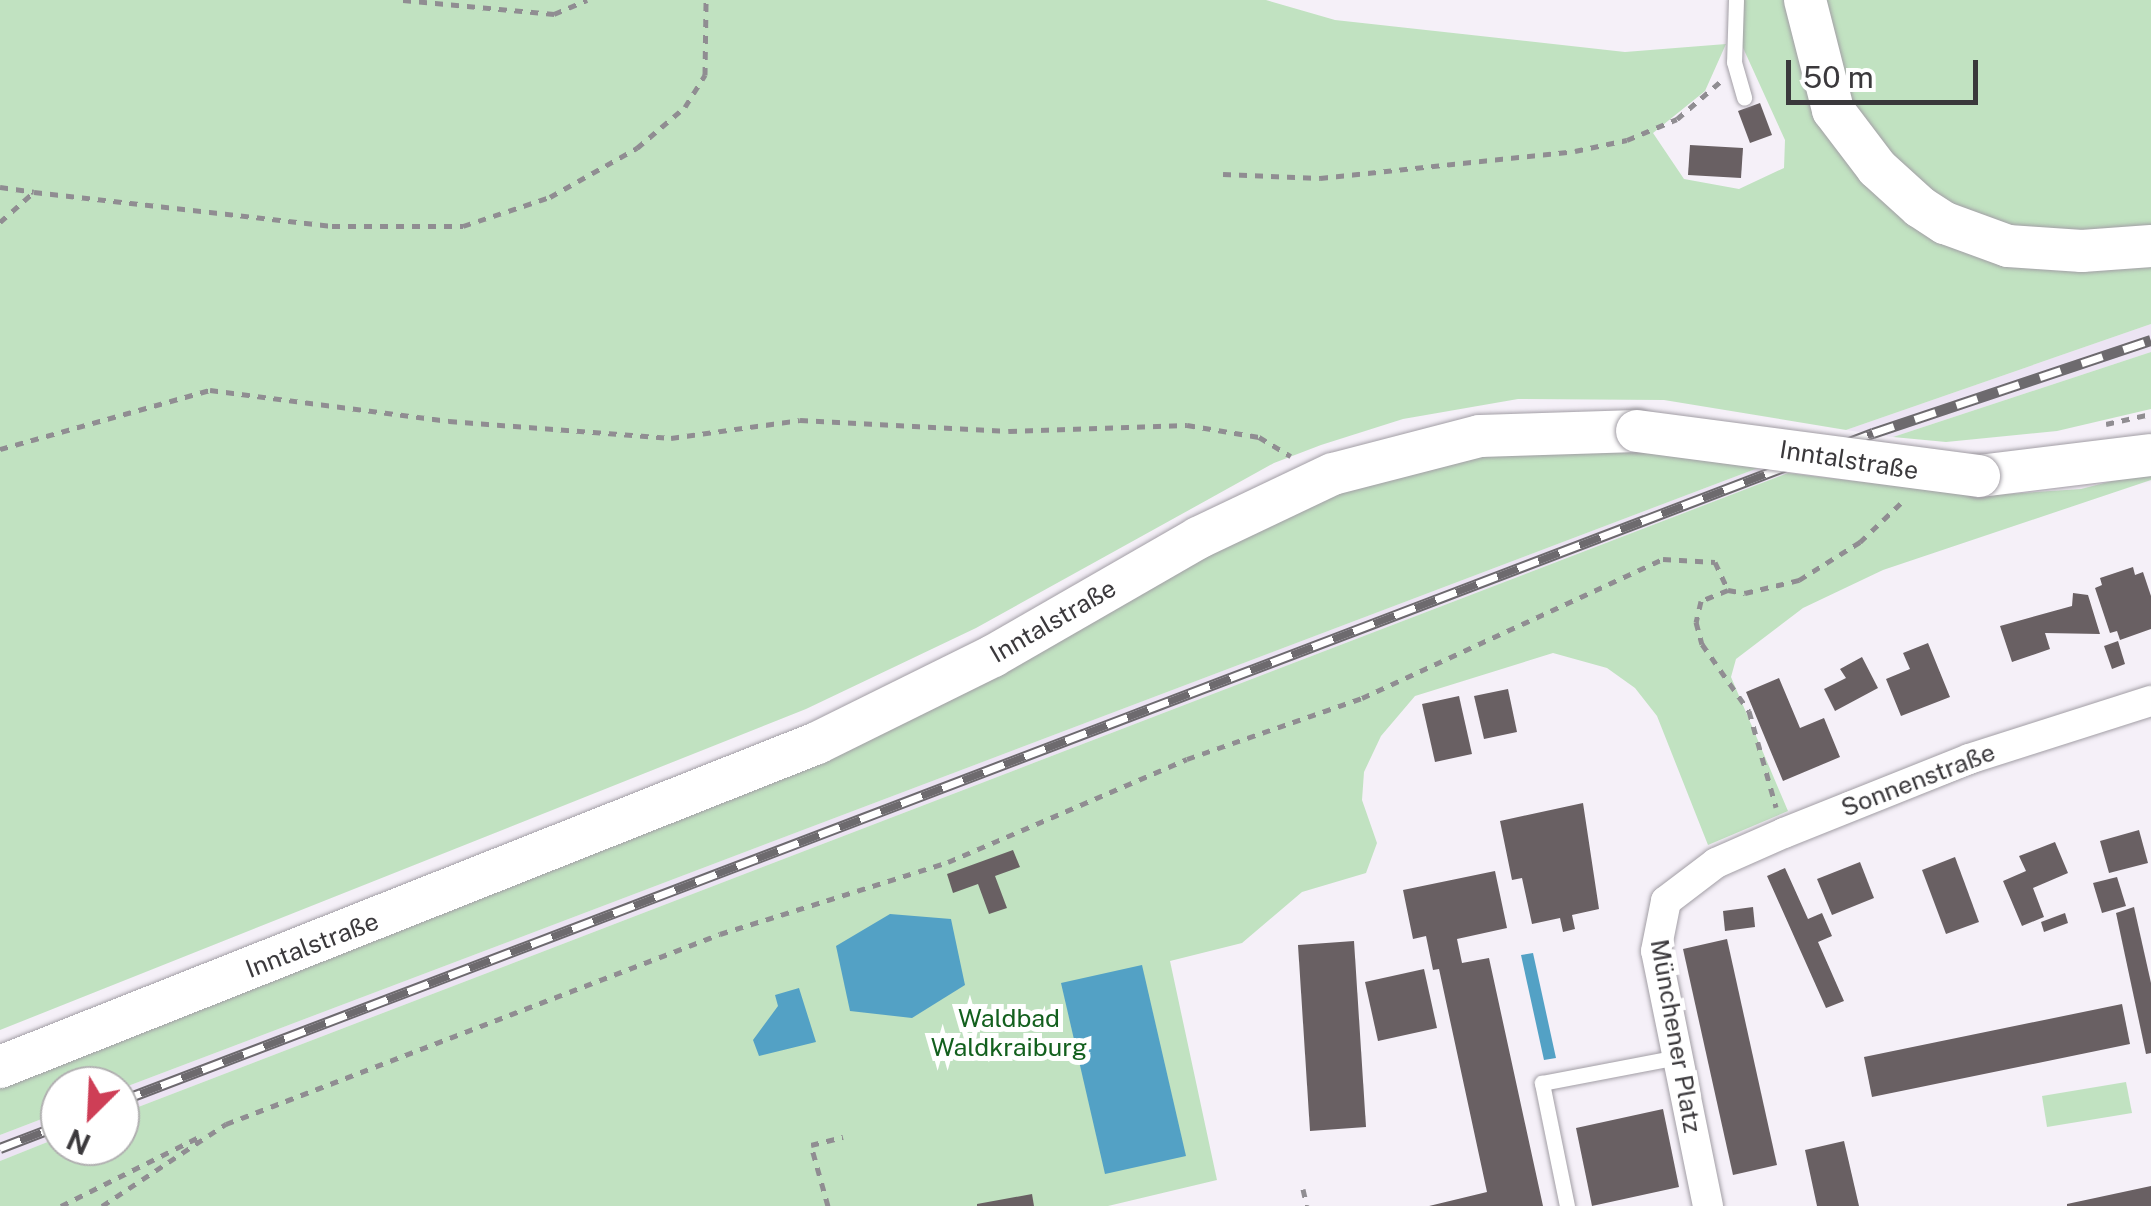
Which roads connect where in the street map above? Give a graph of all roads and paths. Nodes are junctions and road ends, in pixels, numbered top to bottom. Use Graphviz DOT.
graph roads {
  1 [pos="404,0"];
  2 [pos="587,0"];
  3 [pos="706,0"];
  4 [pos="1736,0"];
  5 [pos="1805,0"];
  6 [pos="1734,62"];
  7 [pos="1744,98"];
  8 [pos="1224,174"];
  9 [pos="0,186"];
  10 [pos="34,192"];
  11 [pos="0,222"];
  12 [pos="2151,246"];
  13 [pos="0,449"];
  14 [pos="2151,455"];
  15 [pos="1282,467"];
  16 [pos="1908,496"];
  17 [pos="1728,590"];
  18 [pos="2151,701"];
  19 [pos="1784,833"];
  20 [pos="1692,878"];
  21 [pos="1678,1057"];
  22 [pos="0,1066"];
  23 [pos="226,1124"];
  24 [pos="843,1138"];
  25 [pos="1304,1189"];
  26 [pos="60,1206"];
  27 [pos="102,1206"];
  28 [pos="828,1206"];
  29 [pos="1307,1206"];
  30 [pos="1568,1206"];
  31 [pos="1708,1206"];
  1 -- 2 [label="path"];
  3 -- 10 [label="path"];
  4 -- 6 [label="lane"];
  5 -- 12 [label="main road"];
  6 -- 7 [label="lane"];
  6 -- 8 [label="path"];
  9 -- 10 [label="path"];
  10 -- 11 [label="path"];
  13 -- 15 [label="path"];
  14 -- 22 [label="main road, Inntalstraße, bridge"];
  16 -- 17 [label="path"];
  17 -- 19 [label="path"];
  17 -- 23 [label="path"];
  18 -- 19 [label="street, Sonnenstraße"];
  19 -- 20 [label="street, Sonnenstraße"];
  20 -- 21 [label="street, Münchener Platz"];
  21 -- 30 [label="lane"];
  21 -- 31 [label="street, Münchener Platz"];
  23 -- 26 [label="path"];
  23 -- 27 [label="path"];
  24 -- 28 [label="path"];
  25 -- 29 [label="path"];
}
